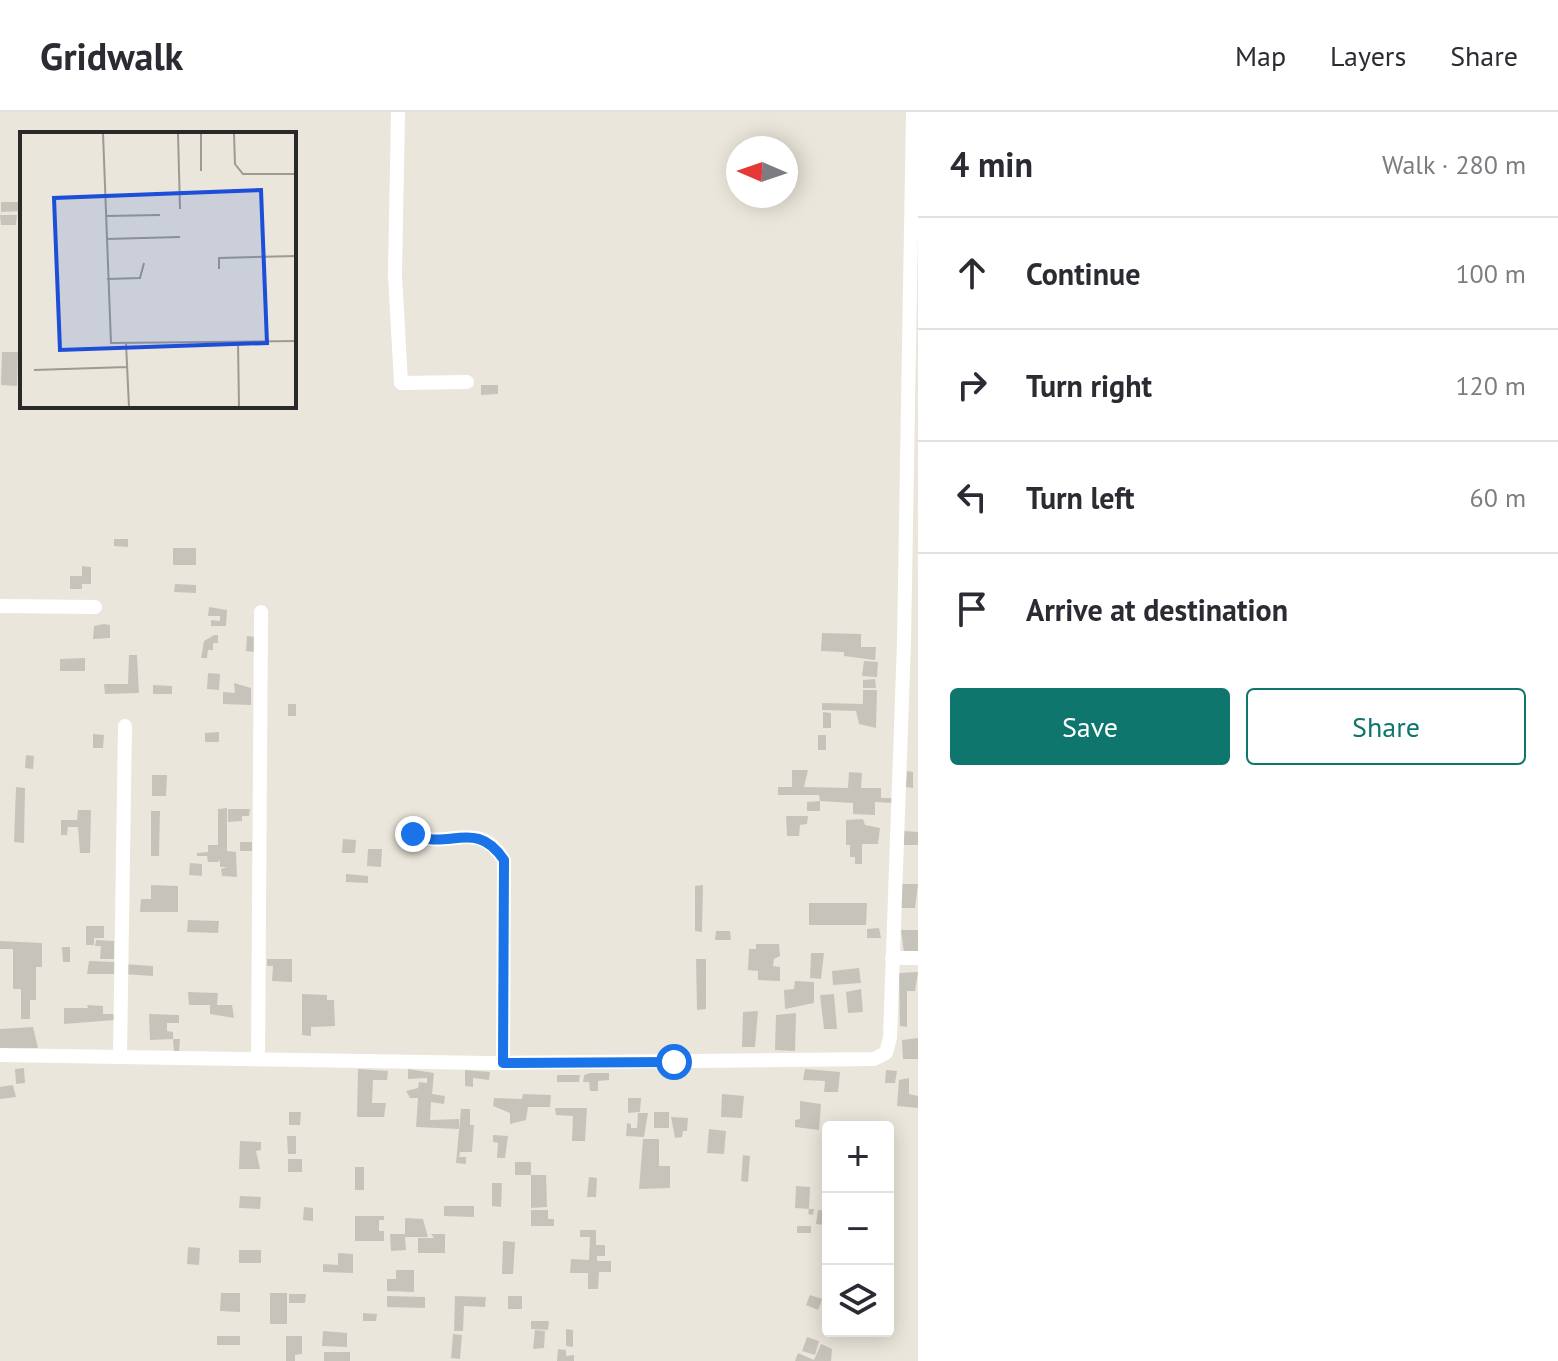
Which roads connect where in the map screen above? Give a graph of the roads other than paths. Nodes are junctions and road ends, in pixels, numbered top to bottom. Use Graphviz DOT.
graph roads {
  1 [pos="398,112"];
  2 [pos="913,112"];
  3 [pos="914,284"];
  4 [pos="467,382"];
  5 [pos="0,606"];
  6 [pos="95,607"];
  7 [pos="261,612"];
  8 [pos="125,726"];
  9 [pos="413,834"];
  10 [pos="892,958"];
  11 [pos="918,958"];
  12 [pos="0,1055"];
  13 [pos="120,1056"];
  14 [pos="258,1059"];
  15 [pos="503,1063"];
  1 -- 4 [label="street"];
  2 -- 3 [label="street"];
  3 -- 10 [label="street"];
  5 -- 6 [label="street"];
  7 -- 14 [label="street"];
  8 -- 13 [label="street"];
  9 -- 15 [label="street"];
  10 -- 11 [label="street"];
  10 -- 15 [label="street"];
  12 -- 13 [label="street"];
  13 -- 14 [label="street"];
  14 -- 15 [label="street"];
}
